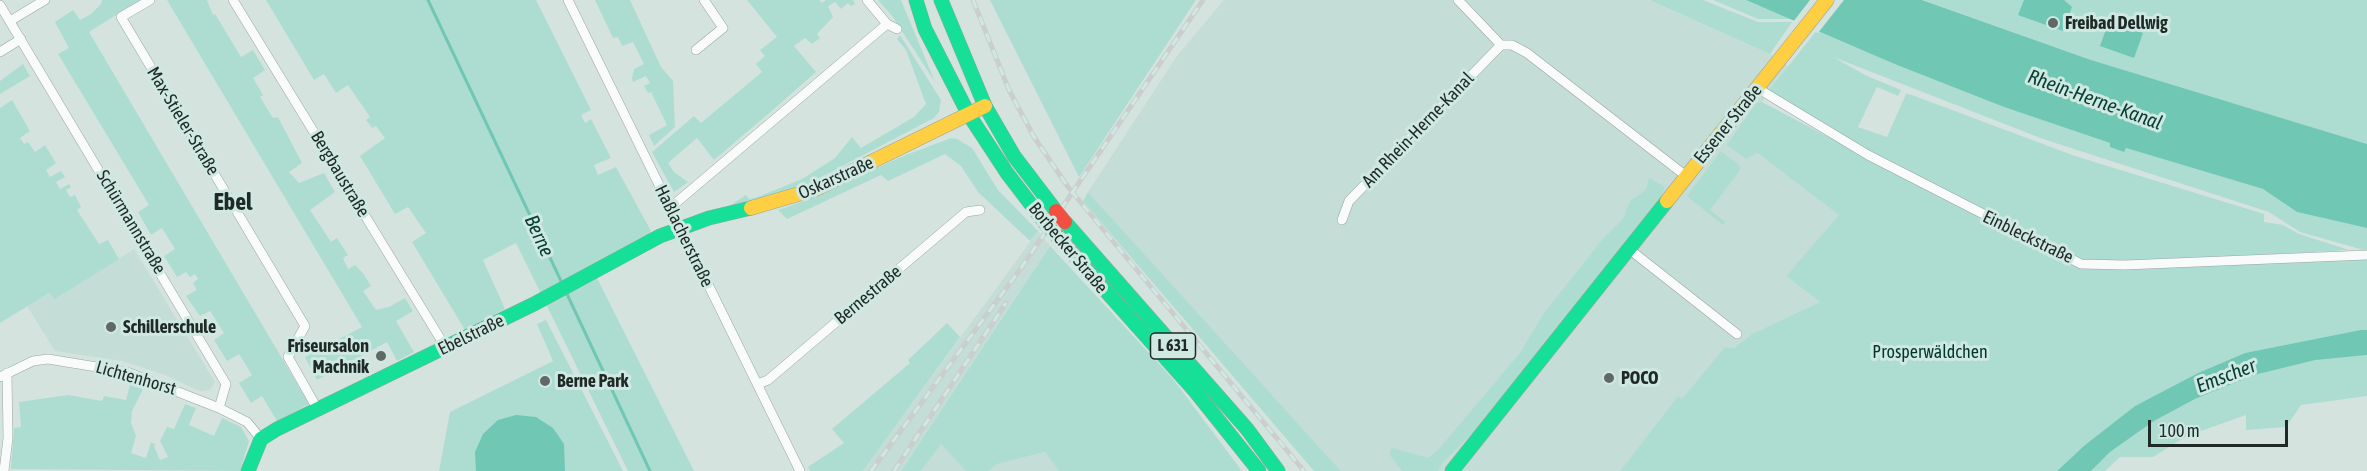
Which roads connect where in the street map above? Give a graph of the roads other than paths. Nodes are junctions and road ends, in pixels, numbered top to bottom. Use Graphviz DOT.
graph roads {
  1 [pos="45,0"];
  2 [pos="150,0"];
  3 [pos="233,0"];
  4 [pos="568,0"];
  5 [pos="704,0"];
  6 [pos="867,0"];
  7 [pos="916,0"];
  8 [pos="941,0"];
  9 [pos="1458,0"];
  10 [pos="1827,0"];
  11 [pos="0,5"];
  12 [pos="10,21"];
  13 [pos="887,24"];
  14 [pos="897,29"];
  15 [pos="21,39"];
  16 [pos="1501,45"];
  17 [pos="696,50"];
  18 [pos="0,52"];
  19 [pos="1757,88"];
  20 [pos="985,106"];
  21 [pos="969,115"];
  22 [pos="1686,176"];
  23 [pos="671,207"];
  24 [pos="981,210"];
  25 [pos="1342,220"];
  26 [pos="679,228"];
  27 [pos="1629,249"];
  28 [pos="2367,255"];
  29 [pos="1737,334"];
  30 [pos="446,348"];
  31 [pos="3,375"];
  32 [pos="758,384"];
  33 [pos="219,408"];
  34 [pos="318,410"];
  35 [pos="261,439"];
  36 [pos="4,471"];
  37 [pos="248,471"];
  38 [pos="800,471"];
  39 [pos="1259,471"];
  40 [pos="1278,471"];
  41 [pos="1452,471"];
  1 -- 12 [label="street"];
  2 -- 34 [label="street, Max-Stieler-Straße"];
  3 -- 30 [label="street, Bergbaustraße"];
  4 -- 23 [label="street, Haßlacherstraße"];
  5 -- 17 [label="street"];
  6 -- 13 [label="street"];
  7 -- 21 [label="main road, Borbecker Straße"];
  8 -- 20 [label="main road, Borbecker Straße / L 631"];
  9 -- 16 [label="street"];
  10 -- 19 [label="main road, Essener Straße"];
  11 -- 12 [label="street, Schürmannstraße"];
  12 -- 15 [label="street, Schürmannstraße"];
  13 -- 14 [label="street"];
  13 -- 23 [label="street"];
  15 -- 18 [label="street"];
  15 -- 33 [label="street, Schürmannstraße"];
  16 -- 22 [label="street"];
  16 -- 25 [label="street, Am Rhein-Herne-Kanal"];
  19 -- 22 [label="main road, Essener Straße"];
  19 -- 28 [label="street, Einbleckstraße"];
  20 -- 21 [label="main road, Oskarstraße"];
  20 -- 40 [label="main road, Borbecker Straße / L 631, bridge"];
  21 -- 26 [label="main road, Oskarstraße"];
  21 -- 39 [label="main road, Borbecker Straße / L 631, bridge"];
  22 -- 27 [label="main road, Essener Straße"];
  23 -- 26 [label="street, Haßlacherstraße"];
  24 -- 32 [label="street, Bernestraße"];
  26 -- 30 [label="main road, Ebelstraße"];
  26 -- 32 [label="street, Haßlacherstraße"];
  27 -- 29 [label="street"];
  27 -- 41 [label="main road, Essener Straße"];
  30 -- 34 [label="main road, Ebelstraße"];
  31 -- 33 [label="street, Lichtenhorst"];
  31 -- 36 [label="street"];
  32 -- 38 [label="street, Haßlacherstraße"];
  33 -- 35 [label="street, Lichtenhorst"];
  34 -- 35 [label="main road, Ebelstraße"];
  35 -- 37 [label="main road"];
}
